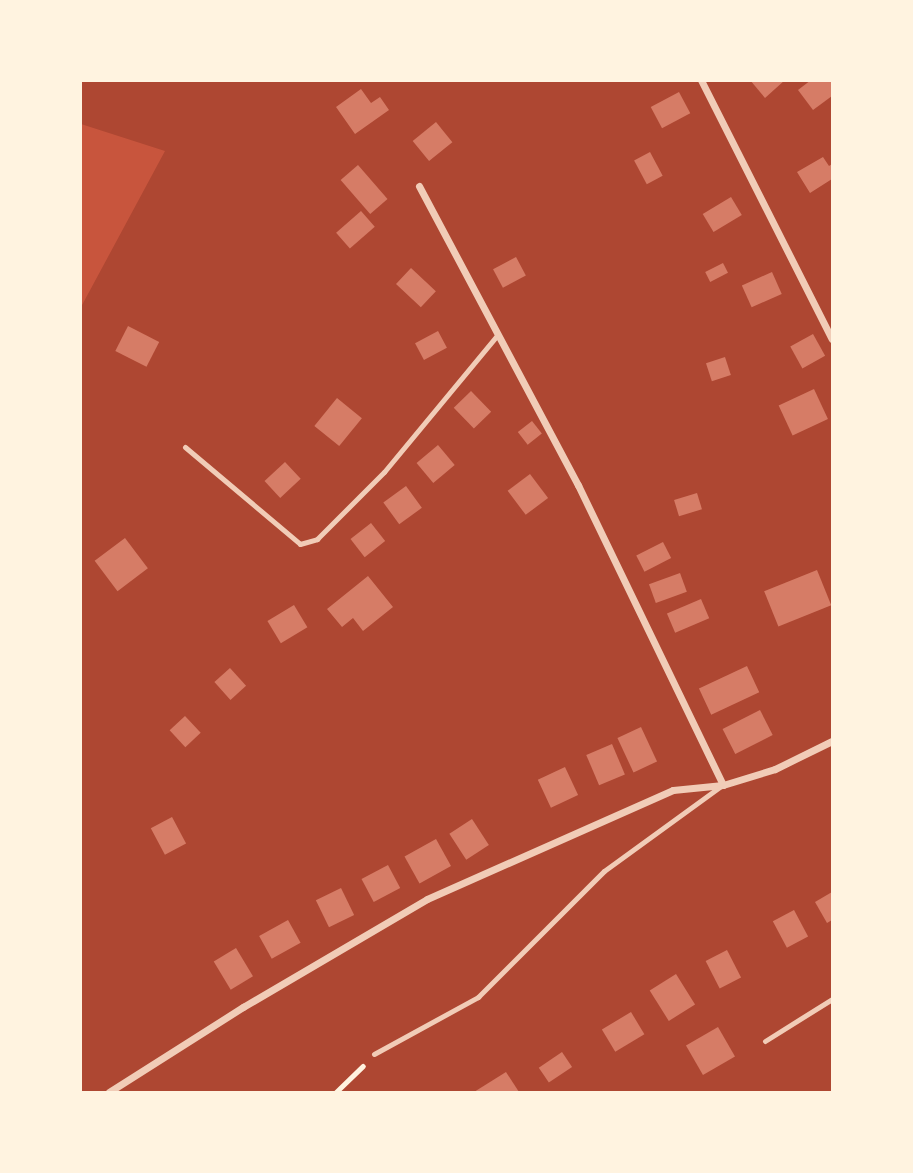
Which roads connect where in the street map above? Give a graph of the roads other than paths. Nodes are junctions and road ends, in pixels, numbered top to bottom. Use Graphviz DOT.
graph roads {
  1 [pos="701,80"];
  2 [pos="419,186"];
  3 [pos="498,334"];
  4 [pos="832,339"];
  5 [pos="185,447"];
  6 [pos="832,741"];
  7 [pos="723,785"];
  8 [pos="832,999"];
  9 [pos="765,1041"];
  10 [pos="374,1054"];
  11 [pos="109,1093"];
  1 -- 4 [label="street"];
  2 -- 3 [label="street"];
  3 -- 5 [label="lane"];
  3 -- 7 [label="street"];
  6 -- 7 [label="street"];
  7 -- 10 [label="lane"];
  7 -- 11 [label="street"];
  8 -- 9 [label="lane"];
}
